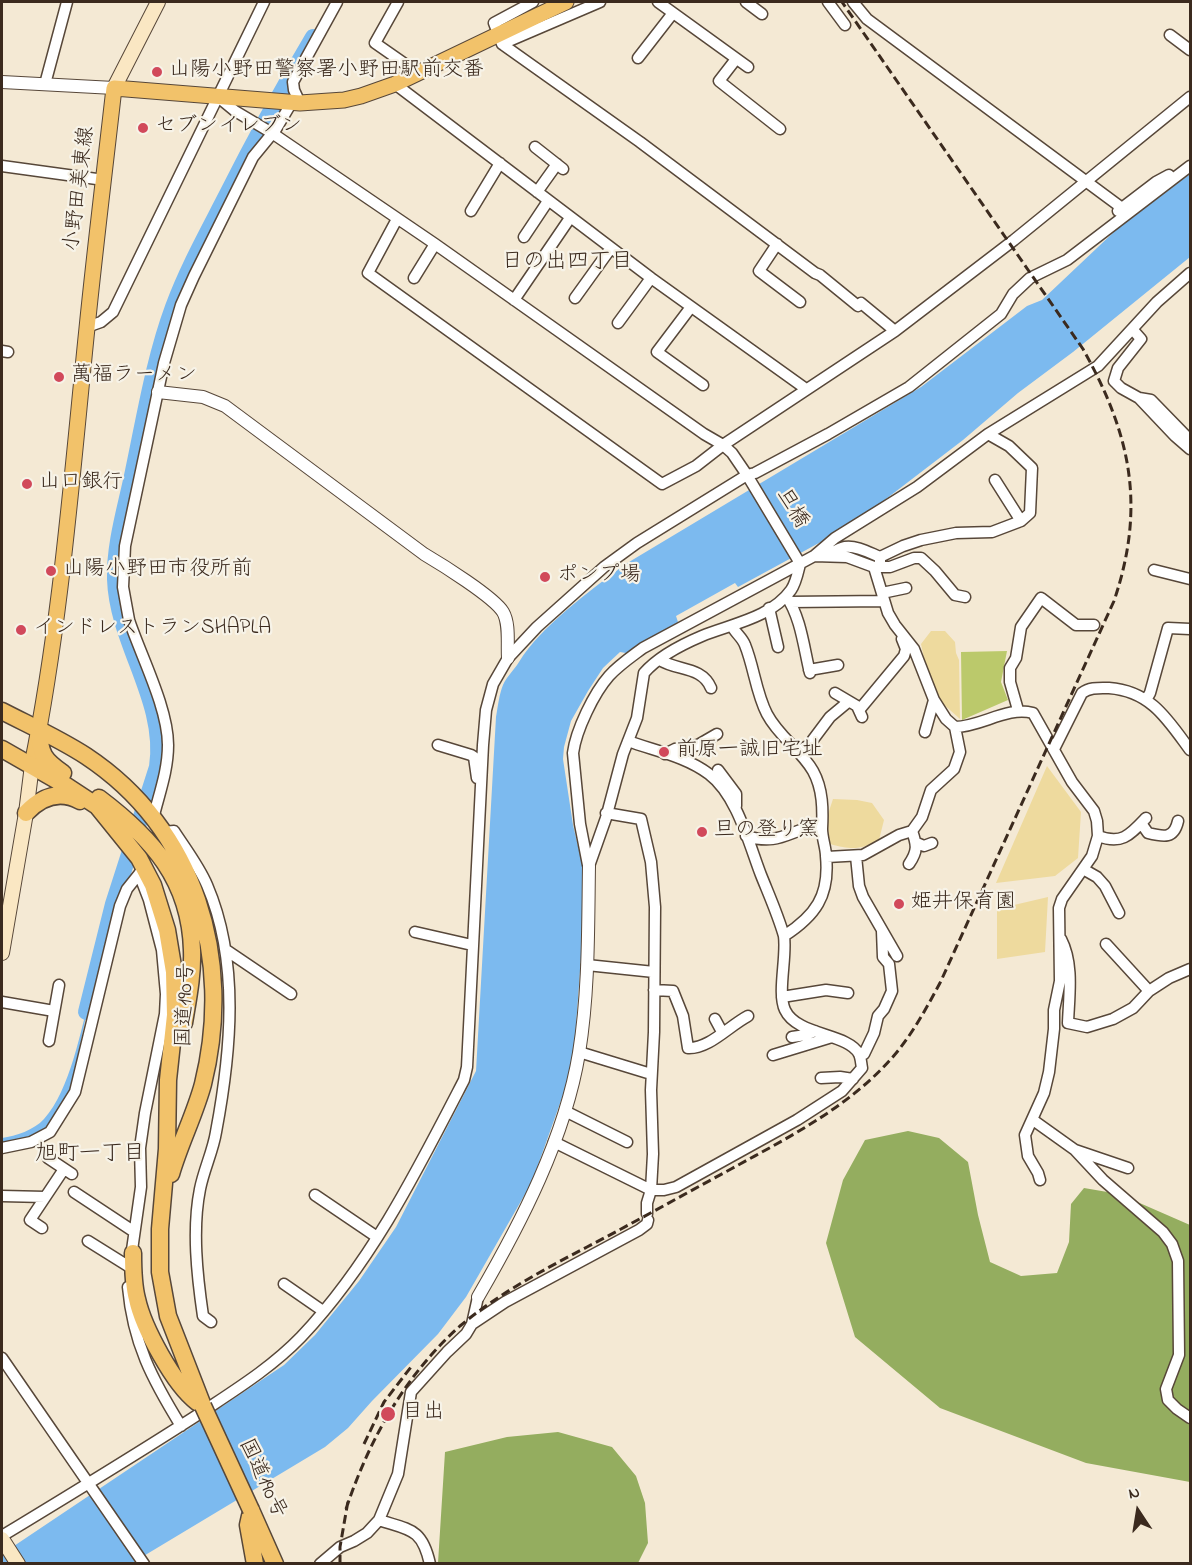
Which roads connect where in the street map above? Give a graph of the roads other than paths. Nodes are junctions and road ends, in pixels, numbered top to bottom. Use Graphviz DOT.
graph roads {
  1 [pos="67,2"];
  2 [pos="158,2"];
  3 [pos="264,2"];
  4 [pos="337,2"];
  5 [pos="398,2"];
  6 [pos="533,2"];
  7 [pos="566,2"];
  8 [pos="600,2"];
  9 [pos="658,2"];
  10 [pos="746,2"];
  11 [pos="828,2"];
  12 [pos="853,2"];
  13 [pos="513,6"];
  14 [pos="674,13"];
  15 [pos="762,14"];
  16 [pos="845,25"];
  17 [pos="1170,35"];
  18 [pos="500,39"];
  19 [pos="1191,50"];
  20 [pos="638,58"];
  21 [pos="736,59"];
  22 [pos="748,67"];
  23 [pos="418,73"];
  24 [pos="2,82"];
  25 [pos="45,84"];
  26 [pos="394,84"];
  27 [pos="114,88"];
  28 [pos="218,97"];
  29 [pos="1191,97"];
  30 [pos="294,102"];
  31 [pos="780,129"];
  32 [pos="270,132"];
  33 [pos="535,147"];
  34 [pos="500,163"];
  35 [pos="2,166"];
  36 [pos="1190,166"];
  37 [pos="104,180"];
  38 [pos="1086,181"];
  39 [pos="537,192"];
  40 [pos="548,201"];
  41 [pos="1122,208"];
  42 [pos="471,211"];
  43 [pos="570,218"];
  44 [pos="398,219"];
  45 [pos="524,237"];
  46 [pos="1091,242"];
  47 [pos="435,244"];
  48 [pos="777,244"];
  49 [pos="611,248"];
  50 [pos="1191,273"];
  51 [pos="414,278"];
  52 [pos="651,278"];
  53 [pos="575,298"];
  54 [pos="514,300"];
  55 [pos="800,302"];
  56 [pos="690,307"];
  57 [pos="618,323"];
  58 [pos="87,327"];
  59 [pos="1133,330"];
  60 [pos="895,331"];
  61 [pos="703,385"];
  62 [pos="806,389"];
  63 [pos="158,392"];
  64 [pos="1139,398"];
  65 [pos="988,435"];
  66 [pos="1191,440"];
  67 [pos="723,444"];
  68 [pos="1191,449"];
  69 [pos="749,477"];
  70 [pos="995,480"];
  71 [pos="1021,521"];
  72 [pos="814,556"];
  73 [pos="799,562"];
  74 [pos="878,563"];
  75 [pos="1154,570"];
  76 [pos="1191,579"];
  77 [pos="906,588"];
  78 [pos="883,597"];
  79 [pos="965,597"];
  80 [pos="788,599"];
  81 [pos="770,608"];
  82 [pos="1094,625"];
  83 [pos="732,626"];
  84 [pos="898,629"];
  85 [pos="1191,629"];
  86 [pos="778,647"];
  87 [pos="508,658"];
  88 [pos="660,660"];
  89 [pos="838,664"];
  90 [pos="888,665"];
  91 [pos="711,688"];
  92 [pos="835,693"];
  93 [pos="934,700"];
  94 [pos="1146,700"];
  95 [pos="848,702"];
  96 [pos="1018,710"];
  97 [pos="2,711"];
  98 [pos="955,727"];
  99 [pos="39,731"];
  100 [pos="925,732"];
  101 [pos="717,734"];
  102 [pos="628,741"];
  103 [pos="438,746"];
  104 [pos="2,749"];
  105 [pos="1054,749"];
  106 [pos="1191,750"];
  107 [pos="797,752"];
  108 [pos="665,754"];
  109 [pos="32,765"];
  110 [pos="718,770"];
  111 [pos="480,787"];
  112 [pos="735,809"];
  113 [pos="26,813"];
  114 [pos="606,813"];
  115 [pos="152,817"];
  116 [pos="1178,821"];
  117 [pos="822,829"];
  118 [pos="912,831"];
  119 [pos="127,834"];
  120 [pos="156,836"];
  121 [pos="746,836"];
  122 [pos="1098,836"];
  123 [pos="917,843"];
  124 [pos="932,843"];
  125 [pos="856,856"];
  126 [pos="827,858"];
  127 [pos="909,864"];
  128 [pos="589,866"];
  129 [pos="141,867"];
  130 [pos="1083,869"];
  131 [pos="1119,913"];
  132 [pos="882,931"];
  133 [pos="415,932"];
  134 [pos="1059,933"];
  135 [pos="3,936"];
  136 [pos="784,936"];
  137 [pos="1106,944"];
  138 [pos="472,945"];
  139 [pos="226,950"];
  140 [pos="2,953"];
  141 [pos="897,956"];
  142 [pos="587,965"];
  143 [pos="1191,969"];
  144 [pos="654,972"];
  145 [pos="59,985"];
  146 [pos="654,990"];
  147 [pos="1149,991"];
  148 [pos="848,993"];
  149 [pos="291,994"];
  150 [pos="782,997"];
  151 [pos="2,1002"];
  152 [pos="54,1011"];
  153 [pos="748,1016"];
  154 [pos="715,1019"];
  155 [pos="815,1031"];
  156 [pos="722,1032"];
  157 [pos="792,1037"];
  158 [pos="832,1037"];
  159 [pos="49,1041"];
  160 [pos="579,1052"];
  161 [pos="773,1055"];
  162 [pos="860,1056"];
  163 [pos="651,1074"];
  164 [pos="822,1078"];
  165 [pos="853,1079"];
  166 [pos="565,1111"];
  167 [pos="1033,1120"];
  168 [pos="554,1142"];
  169 [pos="627,1142"];
  170 [pos="2,1148"];
  171 [pos="166,1149"];
  172 [pos="1075,1150"];
  173 [pos="48,1158"];
  174 [pos="1128,1168"];
  175 [pos="1040,1180"];
  176 [pos="651,1190"];
  177 [pos="74,1192"];
  178 [pos="315,1195"];
  179 [pos="2,1196"];
  180 [pos="45,1197"];
  181 [pos="162,1206"];
  182 [pos="42,1228"];
  183 [pos="133,1231"];
  184 [pos="377,1236"];
  185 [pos="88,1241"];
  186 [pos="130,1259"];
  187 [pos="284,1284"];
  188 [pos="478,1297"];
  189 [pos="323,1311"];
  190 [pos="211,1322"];
  191 [pos="472,1324"];
  192 [pos="2,1358"];
  193 [pos="203,1406"];
  194 [pos="1191,1418"];
  195 [pos="181,1426"];
  196 [pos="91,1488"];
  197 [pos="250,1510"];
  198 [pos="379,1520"];
  199 [pos="3,1540"];
  200 [pos="143,1562"];
  201 [pos="18,1563"];
  202 [pos="255,1563"];
  203 [pos="275,1563"];
  204 [pos="320,1563"];
  205 [pos="430,1563"];
  1 -- 25 [label="street"];
  2 -- 27 [label="main road"];
  3 -- 28 [label="street"];
  4 -- 30 [label="street"];
  5 -- 23 [label="street"];
  6 -- 13 [label="street"];
  7 -- 18 [label="main road"];
  8 -- 18 [label="street"];
  9 -- 14 [label="street"];
  10 -- 15 [label="street"];
  11 -- 16 [label="street"];
  12 -- 38 [label="street"];
  13 -- 18 [label="street"];
  14 -- 20 [label="street"];
  14 -- 21 [label="street"];
  17 -- 19 [label="street"];
  18 -- 23 [label="main road"];
  18 -- 48 [label="street"];
  21 -- 22 [label="street"];
  21 -- 31 [label="street"];
  23 -- 26 [label="main road"];
  24 -- 25 [label="street"];
  25 -- 27 [label="street"];
  26 -- 30 [label="main road"];
  26 -- 34 [label="street"];
  27 -- 28 [label="main road"];
  27 -- 37 [label="main road, 小野田美東線"];
  28 -- 30 [label="main road"];
  28 -- 32 [label="street"];
  28 -- 58 [label="street"];
  29 -- 38 [label="street"];
  30 -- 32 [label="street"];
  32 -- 44 [label="street"];
  32 -- 63 [label="street"];
  33 -- 39 [label="street"];
  34 -- 39 [label="street"];
  34 -- 42 [label="street"];
  35 -- 37 [label="street"];
  36 -- 41 [label="street"];
  36 -- 46 [label="street"];
  37 -- 58 [label="main road, 小野田美東線"];
  38 -- 41 [label="street"];
  38 -- 60 [label="street"];
  39 -- 40 [label="street"];
  40 -- 43 [label="street"];
  40 -- 45 [label="street"];
  41 -- 46 [label="street"];
  43 -- 49 [label="street"];
  43 -- 54 [label="street"];
  44 -- 47 [label="street"];
  44 -- 67 [label="street"];
  46 -- 69 [label="street"];
  47 -- 51 [label="street"];
  47 -- 54 [label="street"];
  48 -- 55 [label="street"];
  48 -- 60 [label="street"];
  49 -- 52 [label="street"];
  49 -- 53 [label="street"];
  50 -- 59 [label="street"];
  52 -- 56 [label="street"];
  52 -- 57 [label="street"];
  54 -- 67 [label="street"];
  56 -- 61 [label="street"];
  56 -- 62 [label="street"];
  58 -- 99 [label="main road, 小野田美東線"];
  59 -- 64 [label="street"];
  59 -- 65 [label="street"];
  60 -- 62 [label="street"];
  62 -- 67 [label="street"];
  63 -- 87 [label="street"];
  63 -- 115 [label="street"];
  64 -- 66 [label="street"];
  64 -- 68 [label="street"];
  65 -- 71 [label="street"];
  65 -- 72 [label="street"];
  67 -- 69 [label="street, 旦橋"];
  69 -- 73 [label="street, 旦橋"];
  69 -- 87 [label="street"];
  70 -- 71 [label="street"];
  71 -- 74 [label="street"];
  72 -- 73 [label="street"];
  72 -- 74 [label="street"];
  73 -- 80 [label="street"];
  73 -- 128 [label="street"];
  74 -- 78 [label="street"];
  74 -- 79 [label="street"];
  75 -- 76 [label="street"];
  77 -- 78 [label="street"];
  78 -- 80 [label="street"];
  78 -- 84 [label="street"];
  80 -- 81 [label="street"];
  80 -- 89 [label="street"];
  81 -- 83 [label="street"];
  81 -- 86 [label="street"];
  82 -- 96 [label="street"];
  83 -- 88 [label="street"];
  83 -- 107 [label="street"];
  84 -- 90 [label="street"];
  84 -- 93 [label="street"];
  84 -- 95 [label="street"];
  85 -- 94 [label="street"];
  87 -- 111 [label="street"];
  88 -- 91 [label="street"];
  88 -- 102 [label="street"];
  92 -- 95 [label="street"];
  93 -- 98 [label="street"];
  93 -- 100 [label="street"];
  94 -- 105 [label="street"];
  94 -- 106 [label="street"];
  95 -- 107 [label="street"];
  96 -- 98 [label="street"];
  96 -- 105 [label="street"];
  97 -- 99 [label="highway, 国道190号"];
  98 -- 118 [label="street"];
  99 -- 109 [label="main road, 小野田美東線"];
  99 -- 115 [label="highway, 国道190号"];
  99 -- 119 [label="highway"];
  101 -- 108 [label="street"];
  102 -- 108 [label="street"];
  102 -- 114 [label="street"];
  103 -- 111 [label="street"];
  104 -- 109 [label="highway, 国道190号"];
  105 -- 122 [label="street"];
  107 -- 117 [label="street"];
  108 -- 112 [label="street"];
  109 -- 113 [label="main road"];
  109 -- 119 [label="highway, 国道190号"];
  110 -- 112 [label="street"];
  111 -- 138 [label="street"];
  112 -- 121 [label="street"];
  113 -- 119 [label="highway"];
  113 -- 135 [label="main road"];
  114 -- 128 [label="street"];
  114 -- 144 [label="street"];
  115 -- 120 [label="highway, 国道190号"];
  116 -- 122 [label="street"];
  117 -- 121 [label="street"];
  117 -- 126 [label="street"];
  118 -- 123 [label="street"];
  118 -- 125 [label="street"];
  119 -- 120 [label="highway"];
  119 -- 129 [label="highway, 国道190号"];
  120 -- 139 [label="street"];
  120 -- 171 [label="highway"];
  120 -- 181 [label="highway, 国道190号"];
  121 -- 136 [label="street"];
  122 -- 130 [label="street"];
  123 -- 124 [label="street"];
  123 -- 127 [label="street"];
  125 -- 126 [label="street"];
  125 -- 132 [label="street"];
  126 -- 136 [label="street"];
  128 -- 142 [label="street"];
  129 -- 170 [label="street"];
  129 -- 171 [label="highway, 国道190号"];
  129 -- 183 [label="street"];
  130 -- 131 [label="street"];
  130 -- 134 [label="street"];
  132 -- 141 [label="street"];
  132 -- 162 [label="street"];
  133 -- 138 [label="street"];
  134 -- 147 [label="street"];
  134 -- 167 [label="street"];
  135 -- 140 [label="main road"];
  136 -- 150 [label="street"];
  137 -- 147 [label="street"];
  138 -- 184 [label="street"];
  139 -- 149 [label="street"];
  139 -- 190 [label="street"];
  142 -- 144 [label="street"];
  142 -- 160 [label="street"];
  143 -- 147 [label="street"];
  144 -- 146 [label="street"];
  145 -- 152 [label="street"];
  146 -- 156 [label="street"];
  146 -- 163 [label="street"];
  148 -- 150 [label="street"];
  150 -- 155 [label="street"];
  151 -- 152 [label="street"];
  152 -- 159 [label="street"];
  153 -- 156 [label="street"];
  154 -- 156 [label="street"];
  155 -- 157 [label="street"];
  155 -- 158 [label="street"];
  158 -- 161 [label="street"];
  158 -- 162 [label="street"];
  160 -- 163 [label="street"];
  160 -- 166 [label="street"];
  162 -- 165 [label="street"];
  163 -- 176 [label="street"];
  164 -- 165 [label="street"];
  165 -- 176 [label="street"];
  166 -- 168 [label="street"];
  166 -- 169 [label="street"];
  167 -- 172 [label="street"];
  167 -- 175 [label="street"];
  168 -- 176 [label="street"];
  168 -- 188 [label="street"];
  171 -- 181 [label="highway, 国道190号"];
  172 -- 174 [label="street"];
  172 -- 194 [label="street"];
  173 -- 180 [label="street"];
  176 -- 191 [label="street"];
  177 -- 183 [label="street"];
  178 -- 184 [label="street"];
  179 -- 180 [label="street"];
  180 -- 182 [label="street"];
  181 -- 193 [label="highway, 国道190号"];
  183 -- 186 [label="street"];
  184 -- 189 [label="street"];
  185 -- 186 [label="street"];
  186 -- 193 [label="highway"];
  186 -- 195 [label="street"];
  187 -- 189 [label="street"];
  188 -- 191 [label="street"];
  189 -- 195 [label="street"];
  191 -- 198 [label="street"];
  192 -- 196 [label="street"];
  193 -- 197 [label="highway, 国道190号, bridge"];
  195 -- 196 [label="street"];
  196 -- 199 [label="street"];
  196 -- 200 [label="street"];
  197 -- 202 [label="highway"];
  197 -- 203 [label="highway, 国道190号"];
  198 -- 204 [label="street"];
  198 -- 205 [label="street"];
  199 -- 201 [label="main road"];
}
